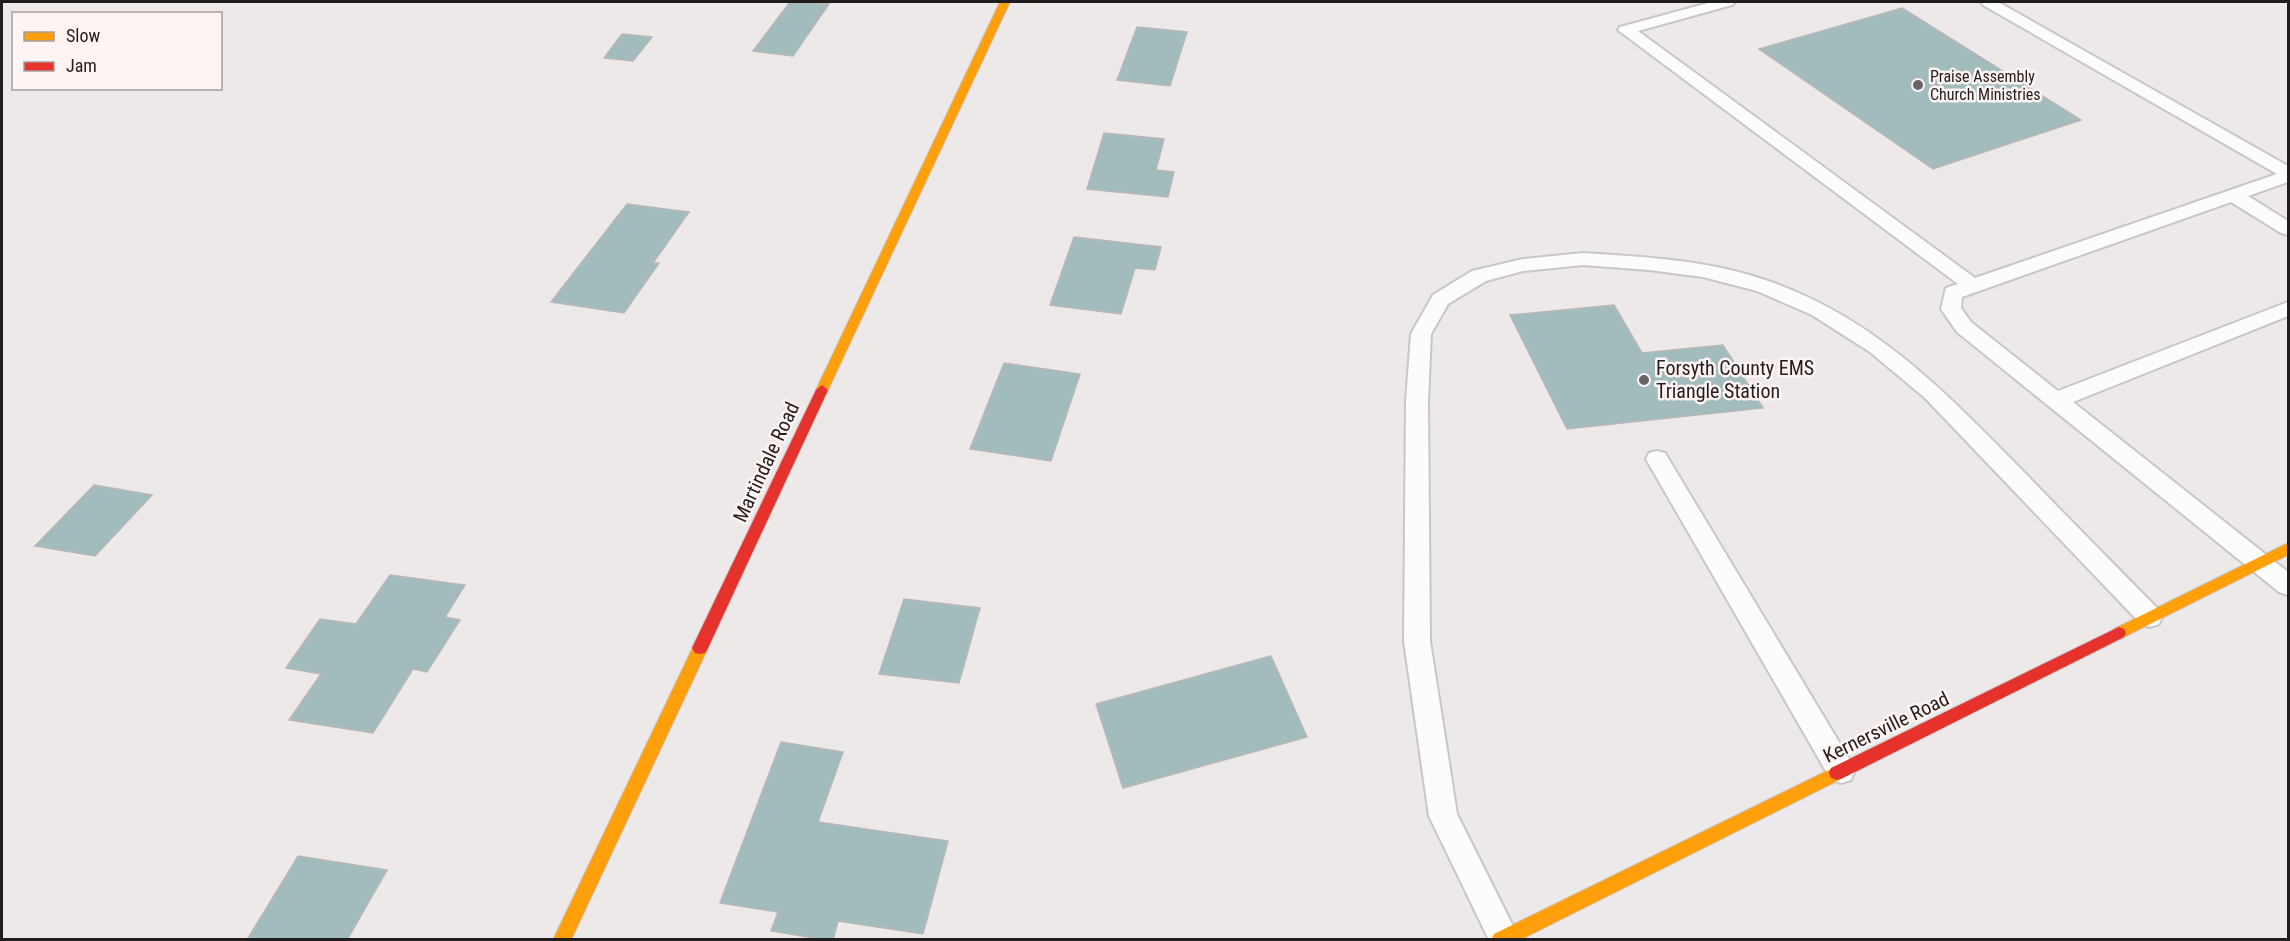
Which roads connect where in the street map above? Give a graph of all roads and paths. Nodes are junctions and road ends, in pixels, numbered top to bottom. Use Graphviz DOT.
graph roads {
  1 [pos="1005,2"];
  2 [pos="1727,2"];
  3 [pos="1988,2"];
  4 [pos="2289,174"];
  5 [pos="2234,195"];
  6 [pos="2289,229"];
  7 [pos="1972,286"];
  8 [pos="2289,309"];
  9 [pos="2056,400"];
  10 [pos="1657,459"];
  11 [pos="2289,549"];
  12 [pos="2261,563"];
  13 [pos="2289,585"];
  14 [pos="2150,617"];
  15 [pos="1841,771"];
  16 [pos="562,939"];
  17 [pos="1502,939"];
  1 -- 16 [label="street, Martindale Road"];
  2 -- 7 [label="lane"];
  3 -- 4 [label="lane"];
  4 -- 5 [label="lane"];
  5 -- 6 [label="lane"];
  5 -- 7 [label="lane"];
  7 -- 9 [label="lane"];
  8 -- 9 [label="lane"];
  9 -- 12 [label="lane"];
  10 -- 15 [label="lane"];
  11 -- 12 [label="street, Kernersville Road"];
  12 -- 13 [label="lane"];
  12 -- 14 [label="street, Kernersville Road"];
  14 -- 15 [label="street, Kernersville Road"];
  14 -- 17 [label="lane"];
  15 -- 17 [label="street, Kernersville Road"];
}
